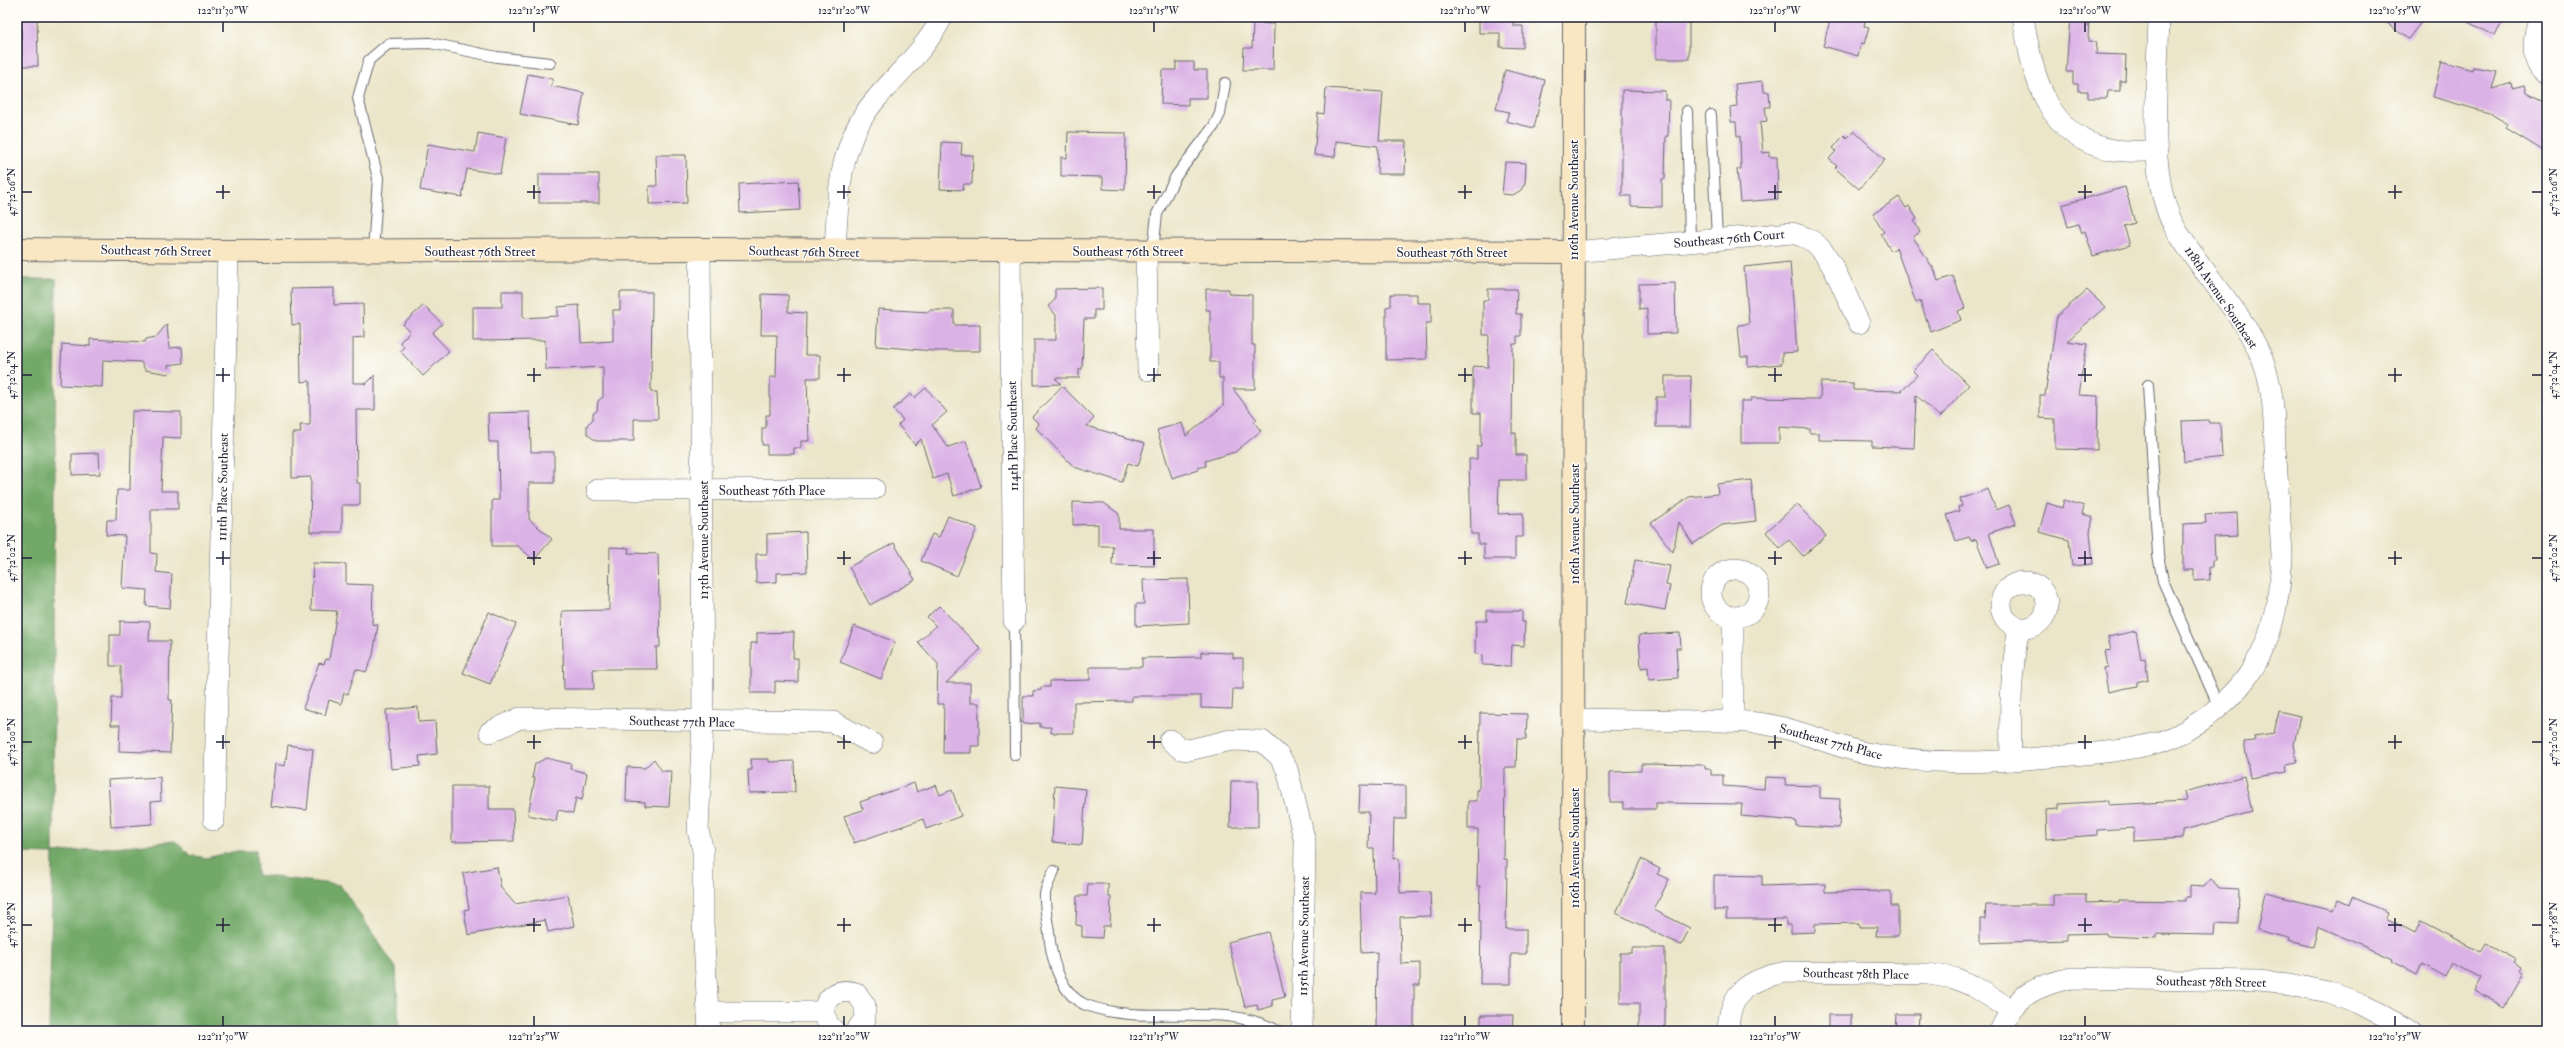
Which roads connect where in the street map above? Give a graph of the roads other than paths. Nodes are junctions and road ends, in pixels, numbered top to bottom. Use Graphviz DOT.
graph roads {
  1 [pos="942,17"];
  2 [pos="1574,17"];
  3 [pos="2023,17"];
  4 [pos="2159,17"];
  5 [pos="2540,17"];
  6 [pos="550,63"];
  7 [pos="2547,75"];
  8 [pos="1225,83"];
  9 [pos="1687,111"];
  10 [pos="1711,115"];
  11 [pos="2156,151"];
  12 [pos="1717,239"];
  13 [pos="1690,241"];
  14 [pos="26,249"];
  15 [pos="700,250"];
  16 [pos="228,251"];
  17 [pos="373,251"];
  18 [pos="835,251"];
  19 [pos="1010,251"];
  20 [pos="1150,251"];
  21 [pos="1573,252"];
  22 [pos="1859,323"];
  23 [pos="1148,370"];
  24 [pos="2148,385"];
  25 [pos="874,489"];
  26 [pos="597,490"];
  27 [pos="703,491"];
  28 [pos="1733,617"];
  29 [pos="1014,621"];
  30 [pos="2019,628"];
  31 [pos="2219,707"];
  32 [pos="1575,719"];
  33 [pos="704,722"];
  34 [pos="1733,722"];
  35 [pos="490,732"];
  36 [pos="1170,740"];
  37 [pos="872,743"];
  38 [pos="1015,755"];
  39 [pos="2011,760"];
  40 [pos="214,820"];
  41 [pos="1054,871"];
  42 [pos="2010,1010"];
  43 [pos="823,1012"];
  44 [pos="709,1022"];
  45 [pos="835,1031"];
  46 [pos="856,1031"];
  47 [pos="1278,1031"];
  48 [pos="1302,1031"];
  49 [pos="1573,1031"];
  50 [pos="1728,1031"];
  51 [pos="2000,1031"];
  52 [pos="2412,1031"];
  1 -- 18 [label="street"];
  2 -- 21 [label="street, 116th Avenue Southeast"];
  3 -- 11 [label="street"];
  4 -- 11 [label="street, 118th Avenue Southeast"];
  5 -- 7 [label="street"];
  6 -- 17 [label="lane"];
  8 -- 20 [label="lane"];
  9 -- 13 [label="lane"];
  10 -- 12 [label="lane"];
  11 -- 31 [label="street, 118th Avenue Southeast"];
  12 -- 13 [label="street, Southeast 76th Court"];
  12 -- 22 [label="street, Southeast 76th Court"];
  13 -- 21 [label="street, Southeast 76th Court"];
  14 -- 16 [label="street, Southeast 76th Street"];
  15 -- 17 [label="street, Southeast 76th Street"];
  15 -- 18 [label="street, Southeast 76th Street"];
  15 -- 27 [label="street, 113th Avenue Southeast"];
  16 -- 17 [label="street, Southeast 76th Street"];
  16 -- 40 [label="street, 111th Place Southeast"];
  18 -- 19 [label="street, Southeast 76th Street"];
  19 -- 20 [label="street, Southeast 76th Street"];
  19 -- 29 [label="street, 114th Place Southeast"];
  20 -- 21 [label="street, Southeast 76th Street"];
  20 -- 23 [label="street"];
  21 -- 32 [label="street, 116th Avenue Southeast"];
  24 -- 31 [label="lane"];
  25 -- 27 [label="street, Southeast 76th Place"];
  26 -- 27 [label="street, Southeast 76th Place"];
  27 -- 33 [label="street, 113th Avenue Southeast"];
  28 -- 34 [label="street"];
  29 -- 38 [label="lane"];
  30 -- 39 [label="street"];
  31 -- 39 [label="street, Southeast 77th Place"];
  32 -- 34 [label="street, Southeast 77th Place"];
  32 -- 49 [label="street, 116th Avenue Southeast"];
  33 -- 35 [label="street, Southeast 77th Place"];
  33 -- 37 [label="street, Southeast 77th Place"];
  33 -- 44 [label="street, 113th Avenue Southeast"];
  34 -- 39 [label="street, Southeast 77th Place"];
  36 -- 48 [label="street, 115th Avenue Southeast"];
  41 -- 47 [label="lane"];
  42 -- 50 [label="street, Southeast 78th Place"];
  42 -- 51 [label="street"];
  42 -- 52 [label="street, Southeast 78th Street"];
  43 -- 44 [label="street"];
  43 -- 45 [label="street"];
  43 -- 46 [label="street"];
}
